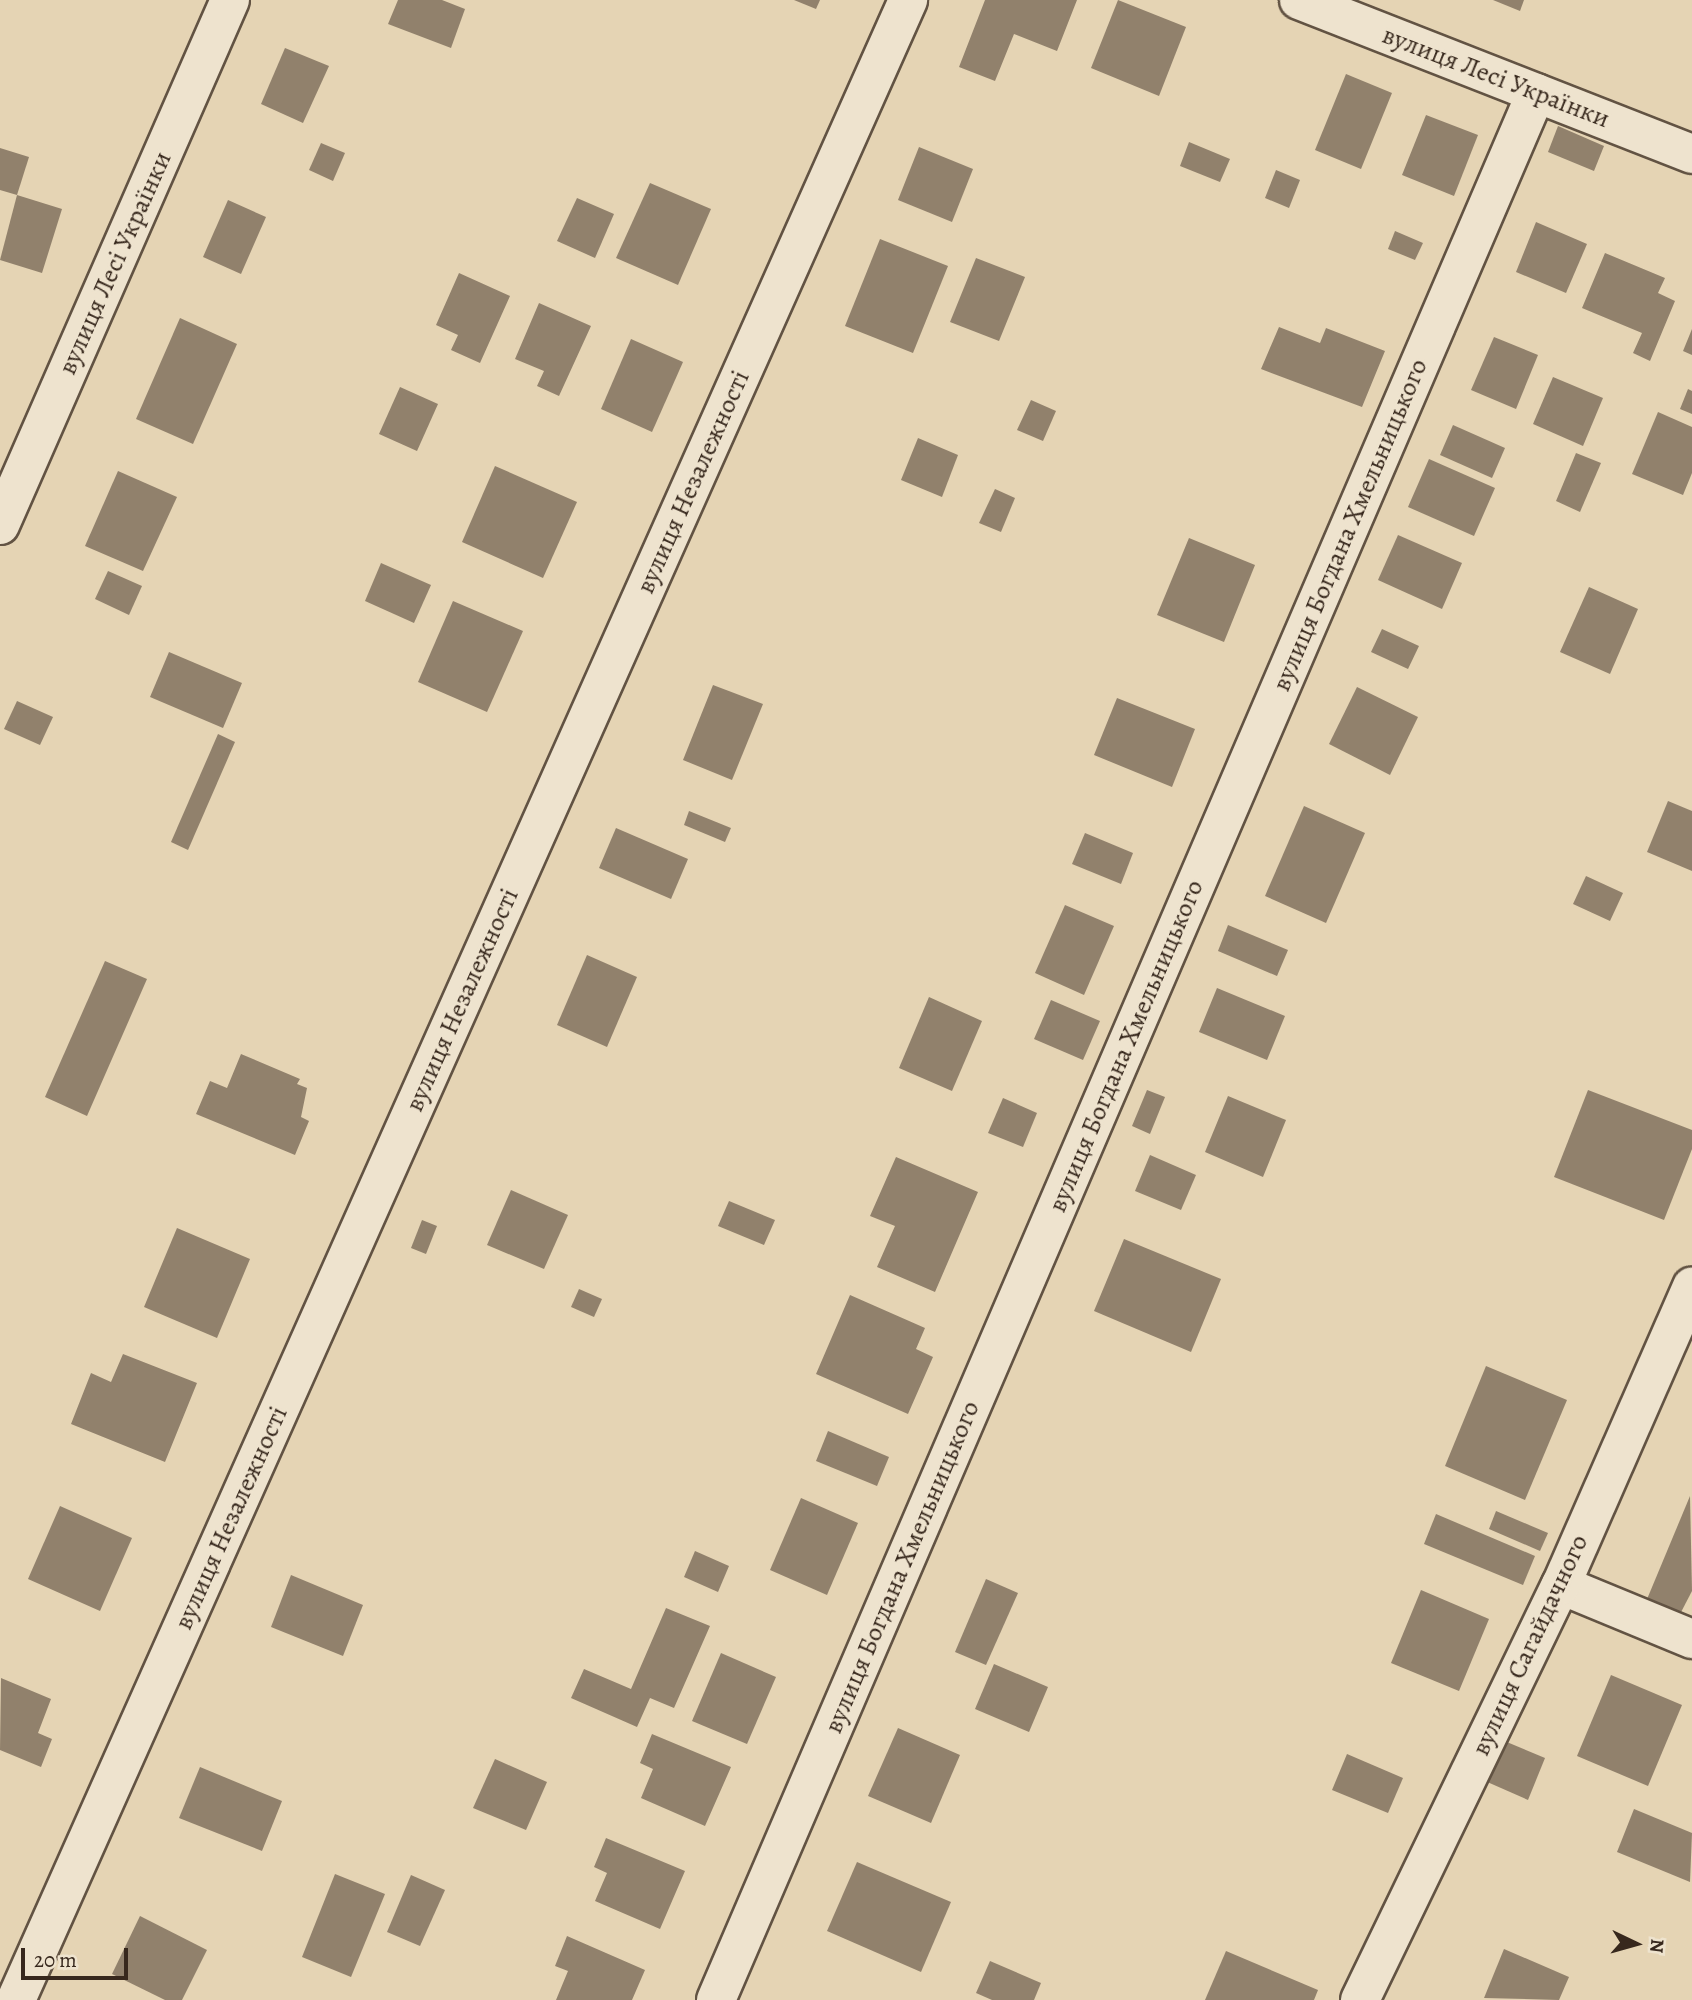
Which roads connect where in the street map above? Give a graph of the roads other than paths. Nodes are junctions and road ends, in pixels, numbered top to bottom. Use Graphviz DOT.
graph roads {
  1 [pos="230,0"];
  2 [pos="908,0"];
  3 [pos="1299,0"];
  4 [pos="1536,93"];
  5 [pos="1692,155"];
  6 [pos="0,525"];
  7 [pos="1692,1286"];
  8 [pos="1561,1585"];
  9 [pos="1692,1639"];
  10 [pos="16,2000"];
  11 [pos="716,2000"];
  12 [pos="1360,2000"];
  1 -- 6 [label="street, вулиця Лесі Українки"];
  2 -- 10 [label="street, вулиця Незалежності"];
  3 -- 4 [label="street, вулиця Лесі Українки"];
  4 -- 5 [label="street, вулиця Лесі Українки"];
  4 -- 11 [label="street, вулиця Богдана Хмельницького"];
  7 -- 8 [label="street, вулиця Сагайдачного"];
  8 -- 9 [label="street"];
  8 -- 12 [label="street, вулиця Сагайдачного"];
}
